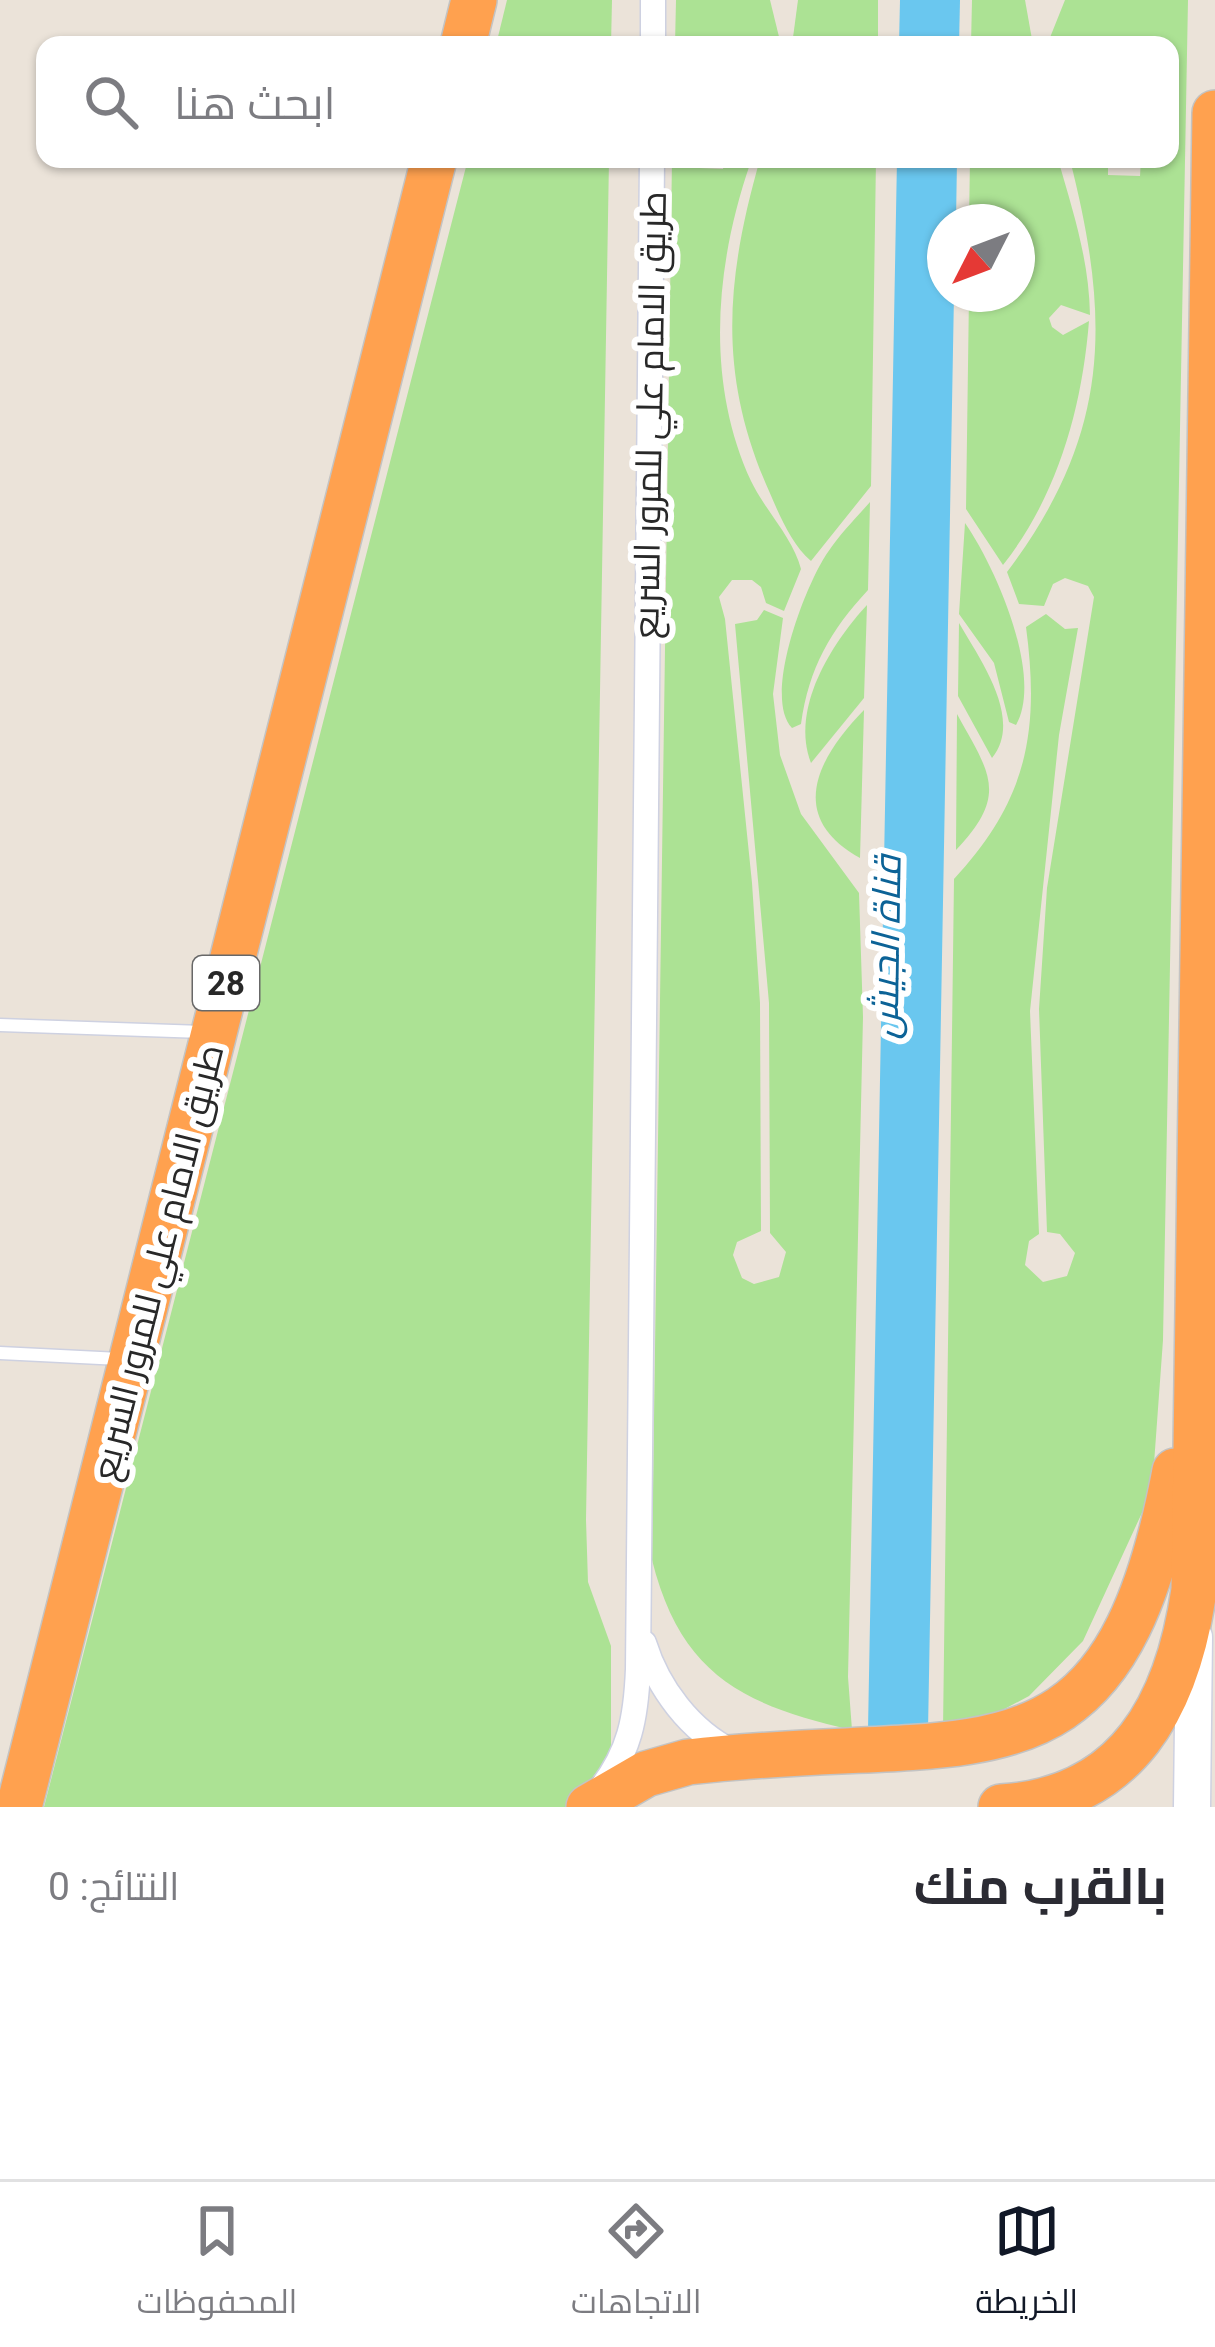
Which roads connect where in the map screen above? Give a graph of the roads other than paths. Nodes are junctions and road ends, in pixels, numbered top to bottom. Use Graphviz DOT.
graph roads {
  1 [pos="474,0"];
  2 [pos="653,0"];
  3 [pos="465,36"];
  4 [pos="653,36"];
  5 [pos="1215,113"];
  6 [pos="432,168"];
  7 [pos="652,168"];
  8 [pos="0,1025"];
  9 [pos="214,1033"];
  10 [pos="1196,1289"];
  11 [pos="0,1353"];
  12 [pos="133,1360"];
  13 [pos="1194,1590"];
  14 [pos="638,1617"];
  15 [pos="756,1758"];
  16 [pos="19,1807"];
  17 [pos="587,1807"];
  18 [pos="1000,1807"];
  19 [pos="1192,1807"];
  1 -- 3 [label="highway"];
  2 -- 4 [label="street"];
  5 -- 10 [label="highway"];
  6 -- 9 [label="highway, طريق الامام علي للمرور السريع / 28"];
  7 -- 14 [label="street, طريق الامام علي للمرور السريع"];
  8 -- 9 [label="lane"];
  9 -- 12 [label="highway, طريق الامام علي للمرور السريع / 28"];
  10 -- 13 [label="highway"];
  10 -- 15 [label="highway"];
  11 -- 12 [label="lane"];
  12 -- 16 [label="highway, طريق الامام علي للمرور السريع / 28"];
  13 -- 18 [label="highway"];
  13 -- 19 [label="main road"];
  14 -- 15 [label="street"];
  14 -- 17 [label="street, طريق الامام علي للمرور السريع"];
  15 -- 17 [label="highway"];
}
